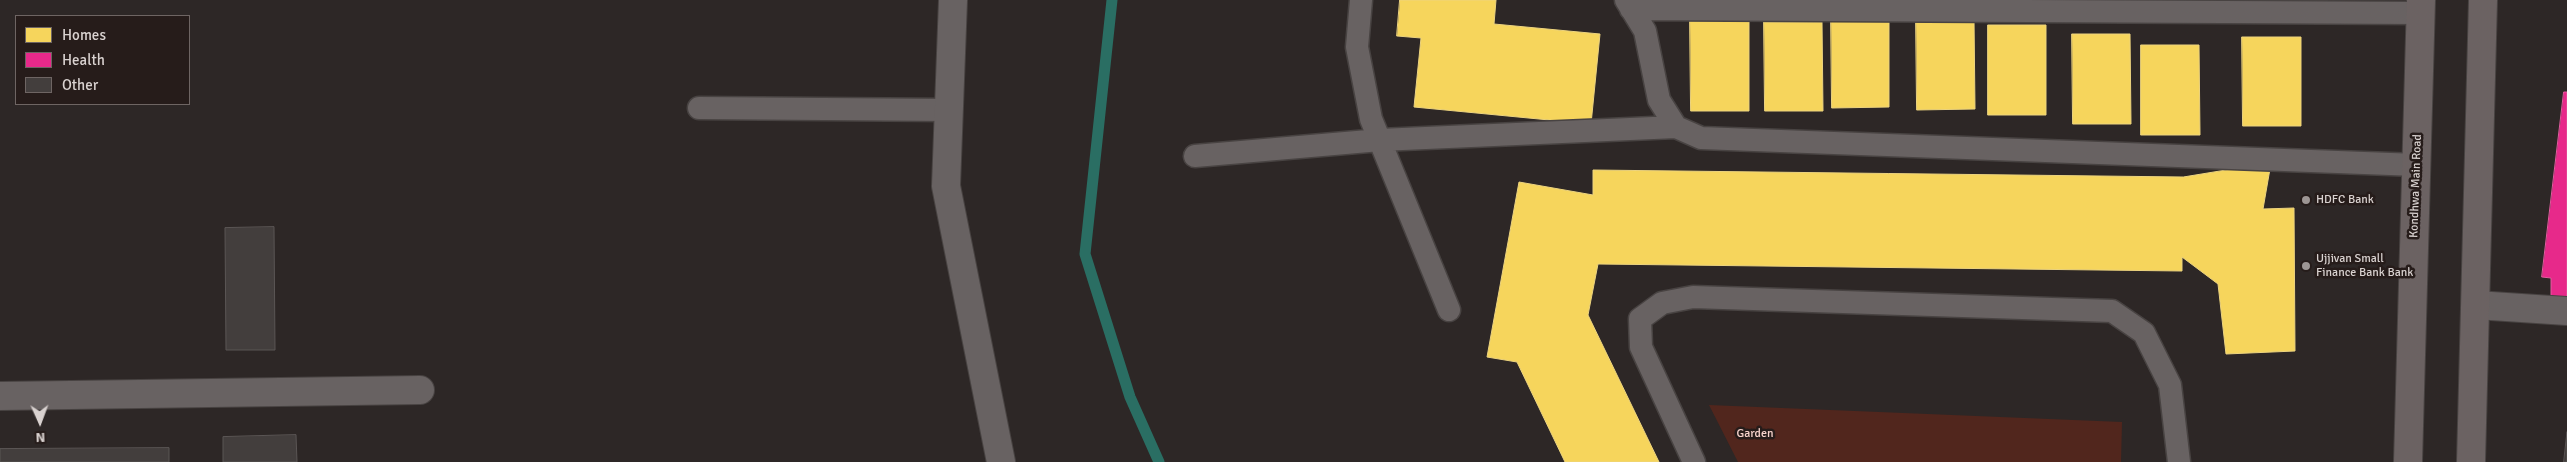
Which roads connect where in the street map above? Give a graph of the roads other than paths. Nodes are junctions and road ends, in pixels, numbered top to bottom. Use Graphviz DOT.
graph roads {
  1 [pos="953,0"];
  2 [pos="1361,0"];
  3 [pos="2483,0"];
  4 [pos="1628,4"];
  5 [pos="2162,5"];
  6 [pos="2421,7"];
  7 [pos="699,108"];
  8 [pos="949,110"];
  9 [pos="1676,127"];
  10 [pos="1380,140"];
  11 [pos="1195,156"];
  12 [pos="2417,165"];
  13 [pos="2476,305"];
  14 [pos="1449,310"];
  15 [pos="2567,312"];
  16 [pos="420,390"];
  17 [pos="0,396"];
  18 [pos="1001,462"];
  19 [pos="1694,462"];
  20 [pos="2179,462"];
  21 [pos="2408,462"];
  22 [pos="2471,462"];
  1 -- 8 [label="street"];
  2 -- 10 [label="lane"];
  3 -- 13 [label="main road"];
  4 -- 5 [label="lane"];
  4 -- 9 [label="lane"];
  5 -- 6 [label="lane"];
  6 -- 12 [label="main road, Kondhwa Main Road"];
  7 -- 8 [label="lane"];
  8 -- 18 [label="street"];
  9 -- 10 [label="lane"];
  9 -- 12 [label="lane"];
  10 -- 11 [label="lane"];
  10 -- 14 [label="lane"];
  12 -- 21 [label="main road, Kondhwa Main Road"];
  13 -- 15 [label="street"];
  13 -- 22 [label="main road"];
  16 -- 17 [label="street"];
  19 -- 20 [label="lane"];
}
